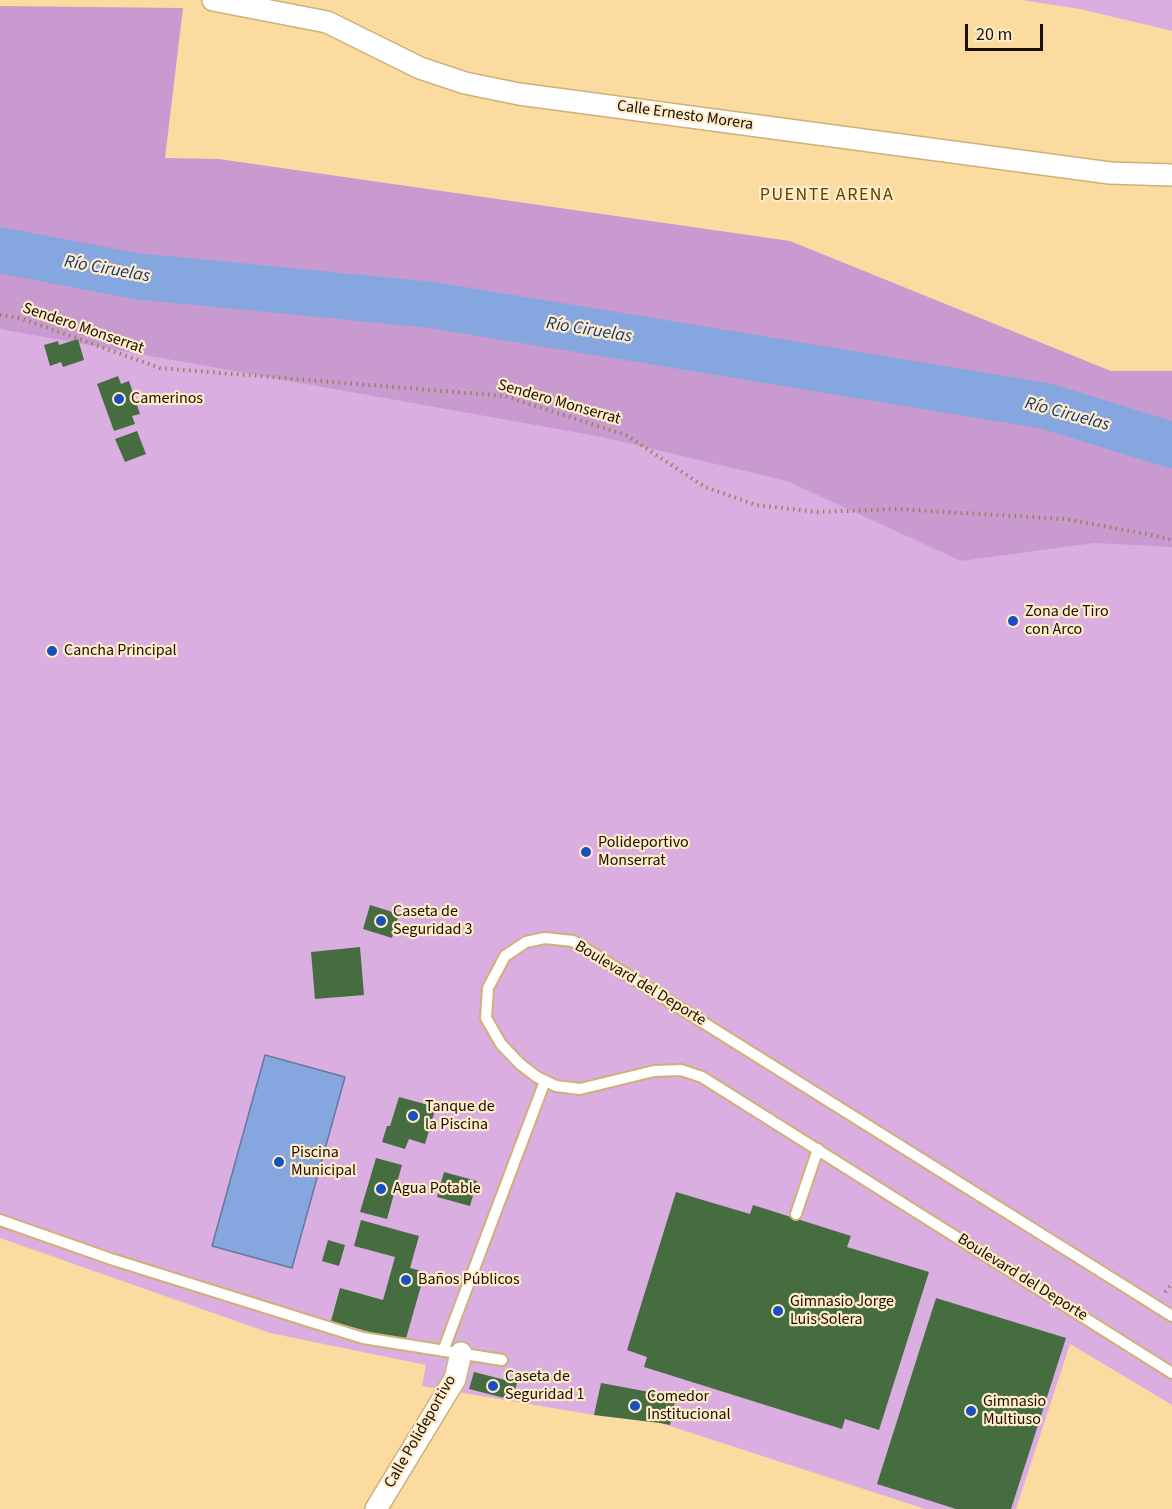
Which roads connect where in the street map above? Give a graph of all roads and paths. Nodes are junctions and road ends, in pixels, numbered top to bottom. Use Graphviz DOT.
graph roads {
  1 [pos="213,0"];
  2 [pos="1172,175"];
  3 [pos="0,315"];
  4 [pos="1172,540"];
  5 [pos="545,1081"];
  6 [pos="818,1149"];
  7 [pos="796,1214"];
  8 [pos="0,1220"];
  9 [pos="1172,1316"];
  10 [pos="452,1352"];
  11 [pos="502,1360"];
  12 [pos="1172,1373"];
  13 [pos="376,1509"];
  1 -- 2 [label="street, Calle Ernesto Morera"];
  3 -- 4 [label="path, Sendero Monserrat"];
  5 -- 6 [label="lane, Boulevard del Deporte"];
  5 -- 9 [label="lane, Boulevard del Deporte"];
  5 -- 10 [label="lane"];
  6 -- 7 [label="lane"];
  6 -- 12 [label="lane, Boulevard del Deporte"];
  8 -- 10 [label="lane"];
  10 -- 11 [label="lane"];
  10 -- 13 [label="street, Calle Polideportivo"];
}
